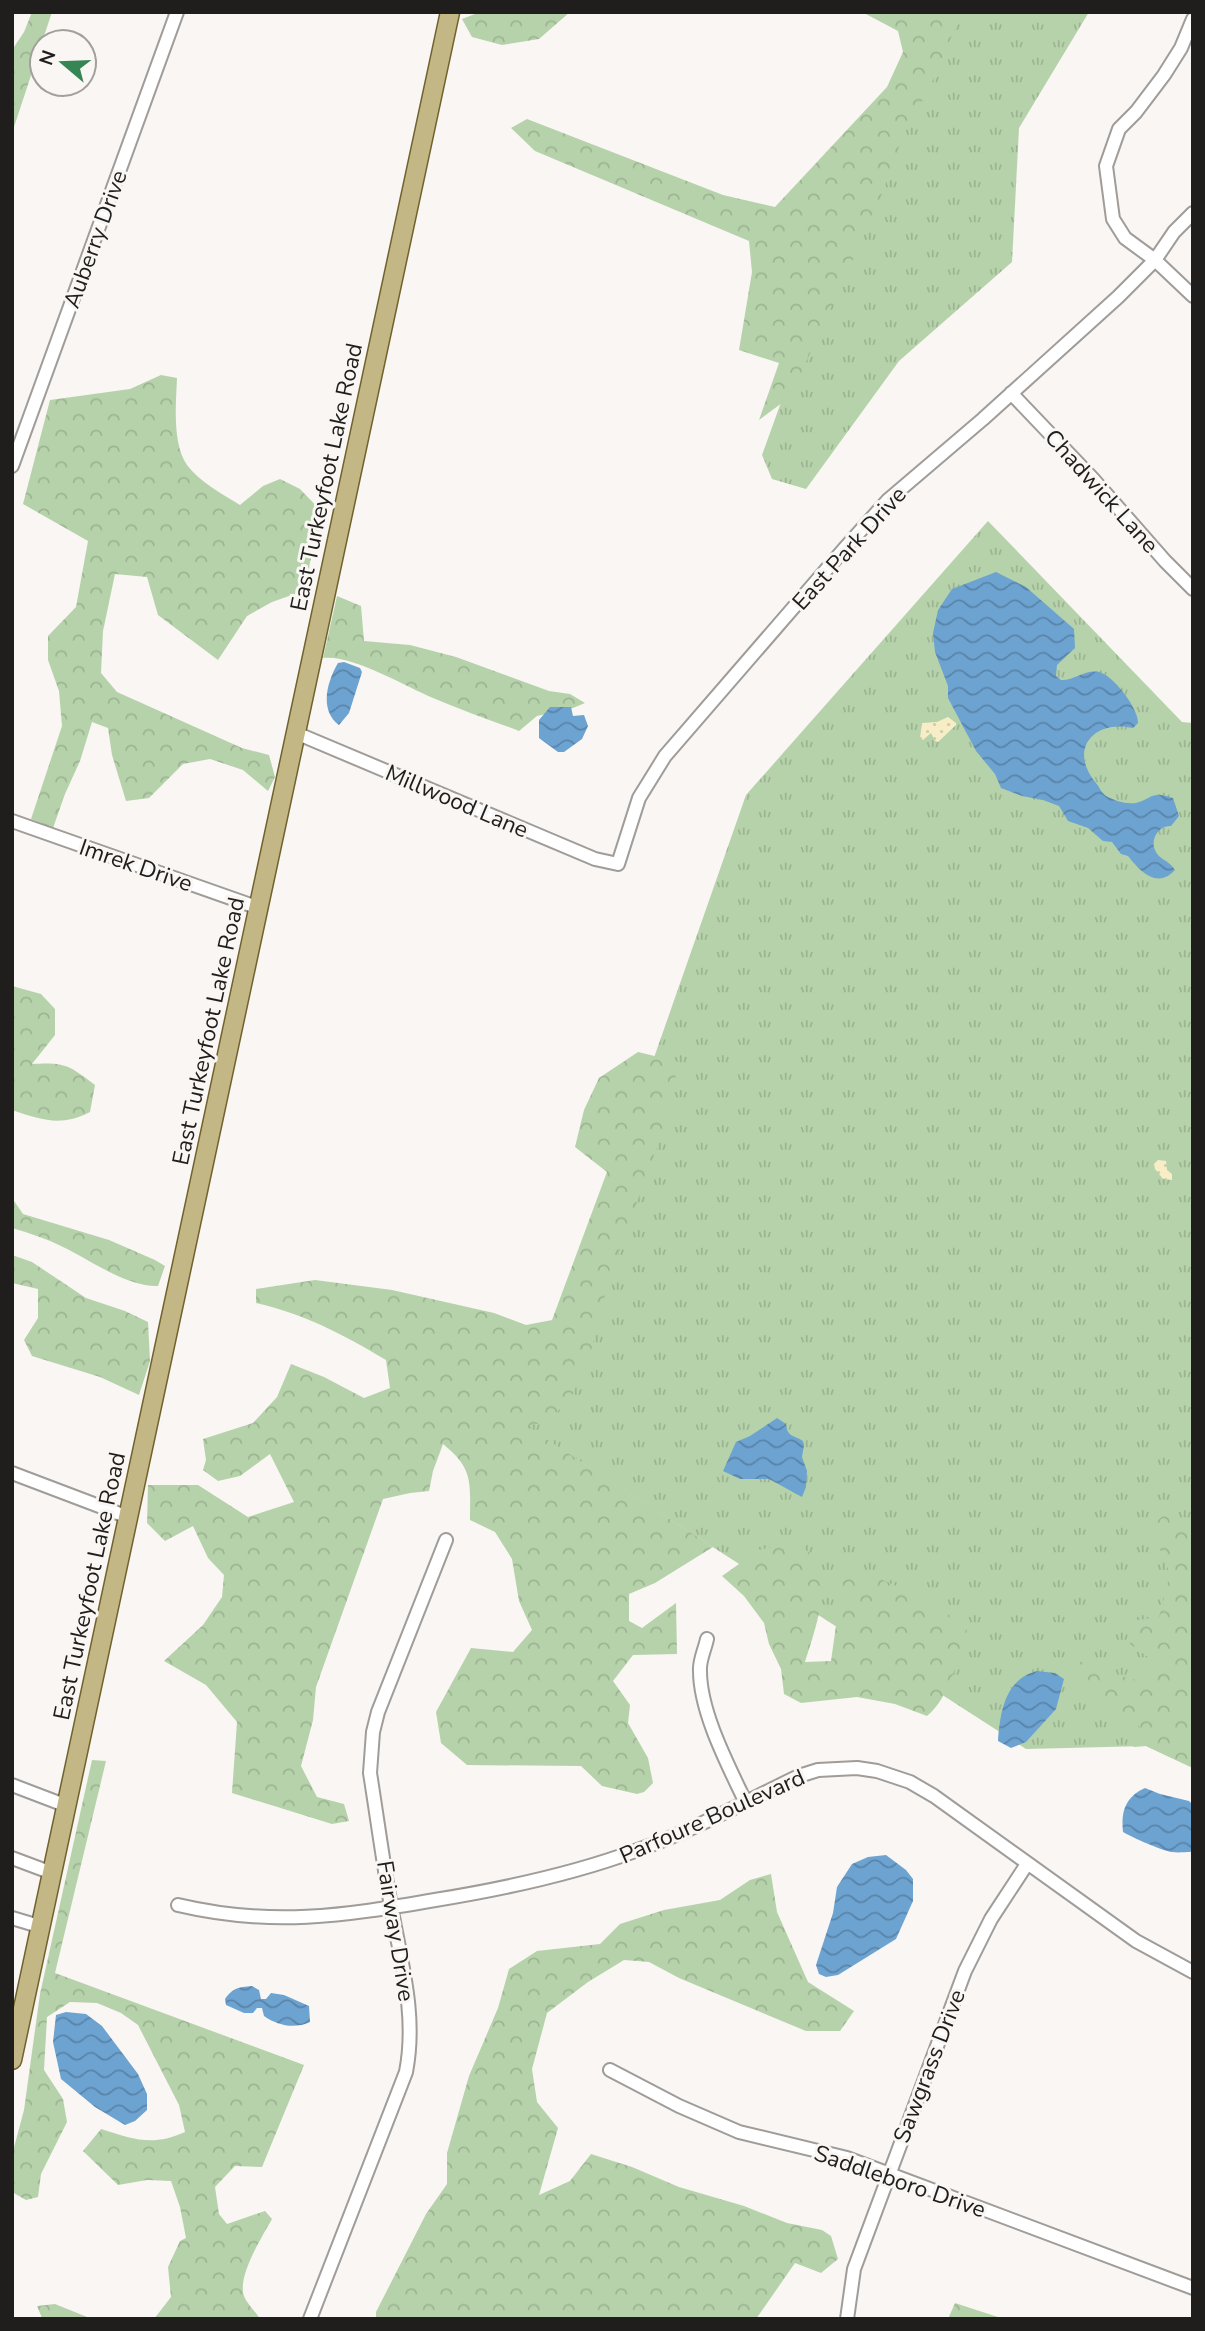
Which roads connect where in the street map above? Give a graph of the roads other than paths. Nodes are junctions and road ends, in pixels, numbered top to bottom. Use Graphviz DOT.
graph roads {
  1 [pos="177,12"];
  2 [pos="450,12"];
  3 [pos="1193,19"];
  4 [pos="1193,214"];
  5 [pos="1155,260"];
  6 [pos="1193,296"];
  7 [pos="1012,393"];
  8 [pos="12,466"];
  9 [pos="1193,589"];
  10 [pos="296,733"];
  11 [pos="12,821"];
  12 [pos="618,864"];
  13 [pos="259,908"];
  14 [pos="12,1473"];
  15 [pos="128,1517"];
  16 [pos="446,1540"];
  17 [pos="707,1639"];
  18 [pos="12,1786"];
  19 [pos="745,1801"];
  20 [pos="67,1806"];
  21 [pos="12,1858"];
  22 [pos="1027,1864"];
  23 [pos="52,1873"];
  24 [pos="178,1905"];
  25 [pos="391,1908"];
  26 [pos="12,1918"];
  27 [pos="42,1927"];
  28 [pos="1193,1972"];
  29 [pos="12,2060"];
  30 [pos="610,2070"];
  31 [pos="889,2174"];
  32 [pos="1193,2288"];
  33 [pos="310,2319"];
  34 [pos="847,2319"];
  1 -- 8 [label="street, Auberry Drive"];
  2 -- 10 [label="main road, East Turkeyfoot Lake Road"];
  3 -- 5 [label="street"];
  4 -- 5 [label="street, East Park Drive"];
  5 -- 6 [label="street"];
  5 -- 7 [label="street, East Park Drive"];
  7 -- 9 [label="street, Chadwick Lane"];
  7 -- 12 [label="street, East Park Drive"];
  10 -- 12 [label="street, Millwood Lane"];
  10 -- 13 [label="main road, East Turkeyfoot Lake Road"];
  11 -- 13 [label="street, Imrek Drive"];
  13 -- 15 [label="main road, East Turkeyfoot Lake Road"];
  14 -- 15 [label="street"];
  15 -- 20 [label="main road, East Turkeyfoot Lake Road"];
  16 -- 25 [label="street, Fairway Drive"];
  17 -- 19 [label="street"];
  18 -- 20 [label="street"];
  19 -- 22 [label="street, Parfoure Boulevard"];
  19 -- 25 [label="street, Parfoure Boulevard"];
  20 -- 23 [label="main road, East Turkeyfoot Lake Road"];
  21 -- 23 [label="street"];
  22 -- 28 [label="street, Parfoure Boulevard"];
  22 -- 31 [label="street, Sawgrass Drive"];
  23 -- 27 [label="main road, East Turkeyfoot Lake Road"];
  24 -- 25 [label="street, Parfoure Boulevard"];
  25 -- 33 [label="street, Fairway Drive"];
  26 -- 27 [label="street"];
  27 -- 29 [label="main road, East Turkeyfoot Lake Road"];
  30 -- 31 [label="street, Saddleboro Drive"];
  31 -- 32 [label="street, Saddleboro Drive"];
  31 -- 34 [label="street, Sawgrass Drive"];
}
